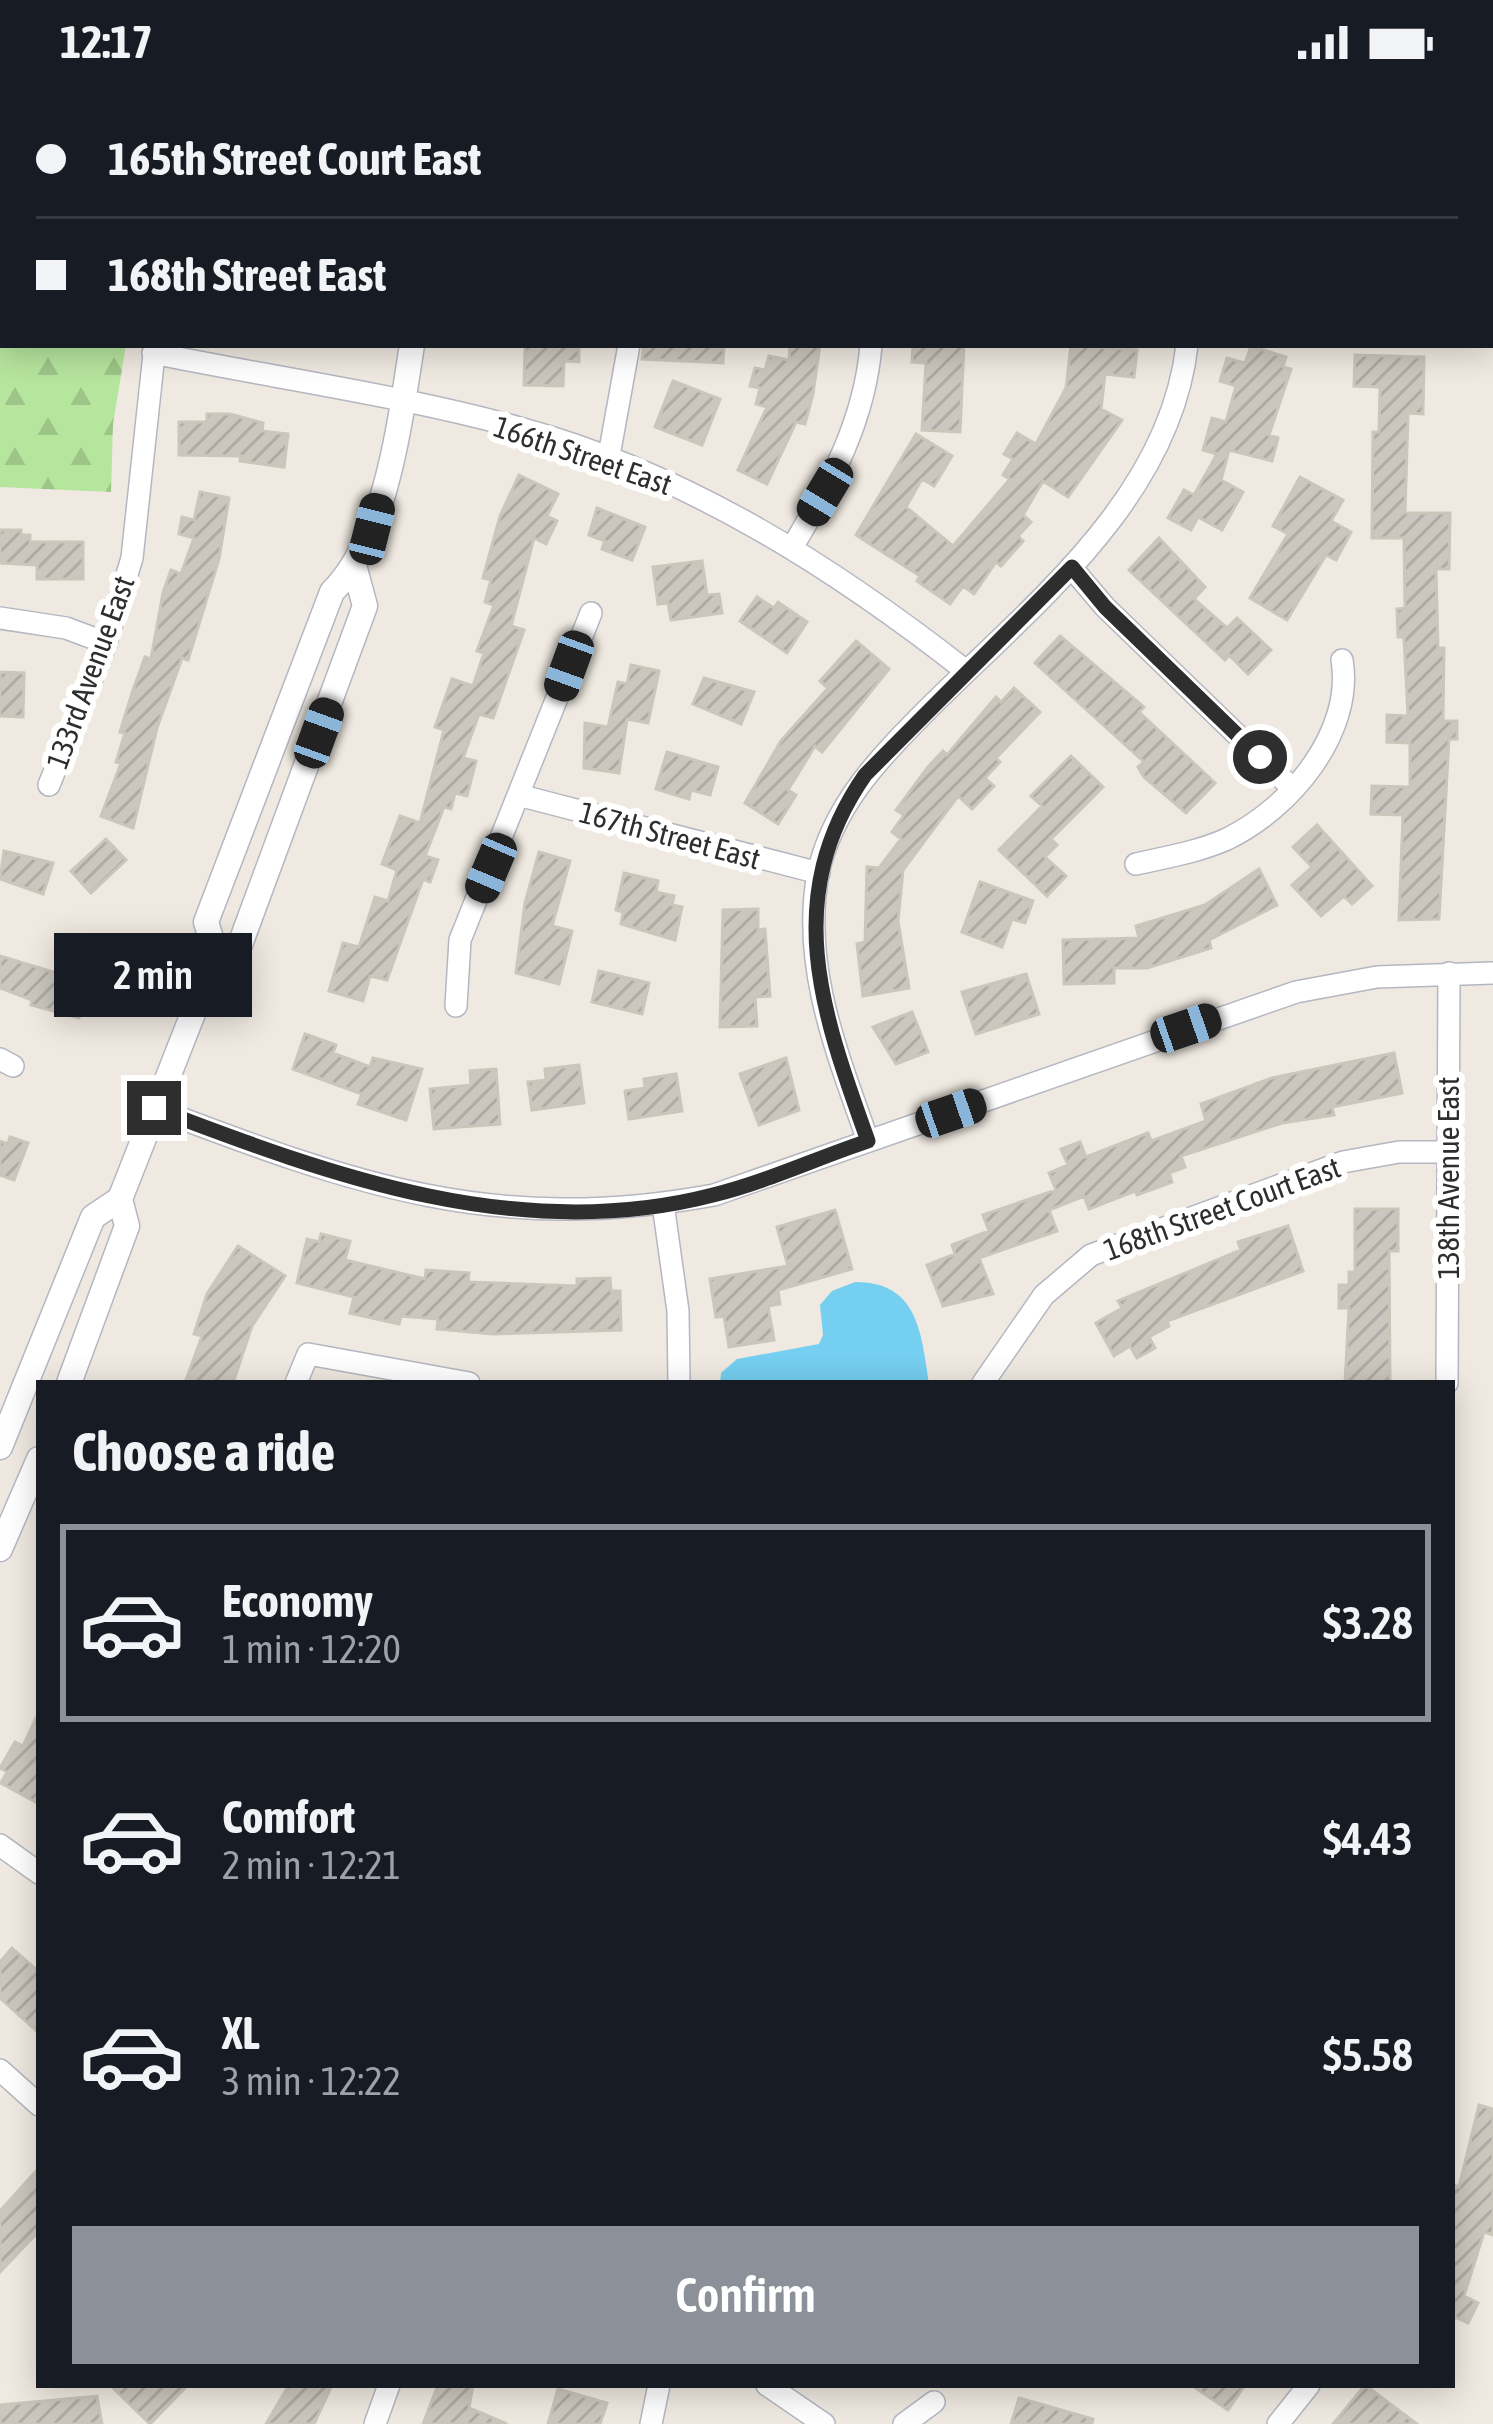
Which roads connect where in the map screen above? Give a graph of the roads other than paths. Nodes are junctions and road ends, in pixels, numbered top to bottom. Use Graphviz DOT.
graph roads {
  1 [pos="412,348"];
  2 [pos="628,348"];
  3 [pos="871,348"];
  4 [pos="1186,348"];
  5 [pos="154,349"];
  6 [pos="403,401"];
  7 [pos="608,461"];
  8 [pos="793,546"];
  9 [pos="1072,567"];
  10 [pos="355,569"];
  11 [pos="591,613"];
  12 [pos="0,618"];
  13 [pos="106,644"];
  14 [pos="1342,660"];
  15 [pos="966,671"];
  16 [pos="49,785"];
  17 [pos="1291,787"];
  18 [pos="522,796"];
  19 [pos="1136,864"];
  20 [pos="819,873"];
  21 [pos="216,955"];
  22 [pos="1449,973"];
  23 [pos="1493,974"];
  24 [pos="456,1006"];
  25 [pos="154,1108"];
  26 [pos="868,1141"];
  27 [pos="1449,1152"];
  28 [pos="119,1199"];
  29 [pos="663,1204"];
  30 [pos="70,1380"];
  31 [pos="297,1380"];
  32 [pos="453,1380"];
  33 [pos="679,1380"];
  34 [pos="985,1380"];
  35 [pos="1447,1380"];
  36 [pos="0,1447"];
  37 [pos="36,1466"];
  38 [pos="0,1549"];
  39 [pos="0,1845"];
  40 [pos="36,1871"];
  41 [pos="0,2071"];
  42 [pos="36,2102"];
  43 [pos="388,2388"];
  44 [pos="658,2388"];
  45 [pos="771,2388"];
  46 [pos="1307,2388"];
  47 [pos="934,2402"];
  48 [pos="375,2424"];
  49 [pos="651,2424"];
  50 [pos="824,2424"];
  51 [pos="904,2424"];
  52 [pos="1278,2424"];
  1 -- 6 [label="street"];
  2 -- 7 [label="street"];
  3 -- 8 [label="street"];
  4 -- 9 [label="street"];
  5 -- 6 [label="street, 166th Street East"];
  5 -- 13 [label="street, 133rd Avenue East"];
  6 -- 7 [label="street, 166th Street East"];
  6 -- 10 [label="street"];
  7 -- 8 [label="street, 166th Street East"];
  8 -- 15 [label="street, 166th Street East"];
  9 -- 15 [label="street"];
  9 -- 17 [label="street"];
  10 -- 21 [label="street"];
  10 -- 21 [label="street"];
  11 -- 18 [label="street"];
  12 -- 13 [label="street"];
  13 -- 16 [label="street, 133rd Avenue East"];
  14 -- 17 [label="street"];
  15 -- 20 [label="street"];
  17 -- 19 [label="street"];
  18 -- 20 [label="street, 167th Street East"];
  18 -- 24 [label="street"];
  20 -- 26 [label="street"];
  21 -- 25 [label="street"];
  22 -- 23 [label="street"];
  22 -- 26 [label="street"];
  22 -- 27 [label="street, 138th Avenue East"];
  25 -- 28 [label="street"];
  25 -- 29 [label="street"];
  26 -- 29 [label="street"];
  27 -- 34 [label="street, 168th Street Court East"];
  27 -- 35 [label="street, 138th Avenue East"];
  28 -- 30 [label="street"];
  28 -- 36 [label="street"];
  29 -- 33 [label="street"];
  31 -- 32 [label="street"];
  37 -- 38 [label="street"];
  39 -- 40 [label="street"];
  41 -- 42 [label="street"];
  43 -- 48 [label="street"];
  44 -- 49 [label="street"];
  45 -- 50 [label="street"];
  46 -- 52 [label="street"];
  47 -- 51 [label="street"];
}
